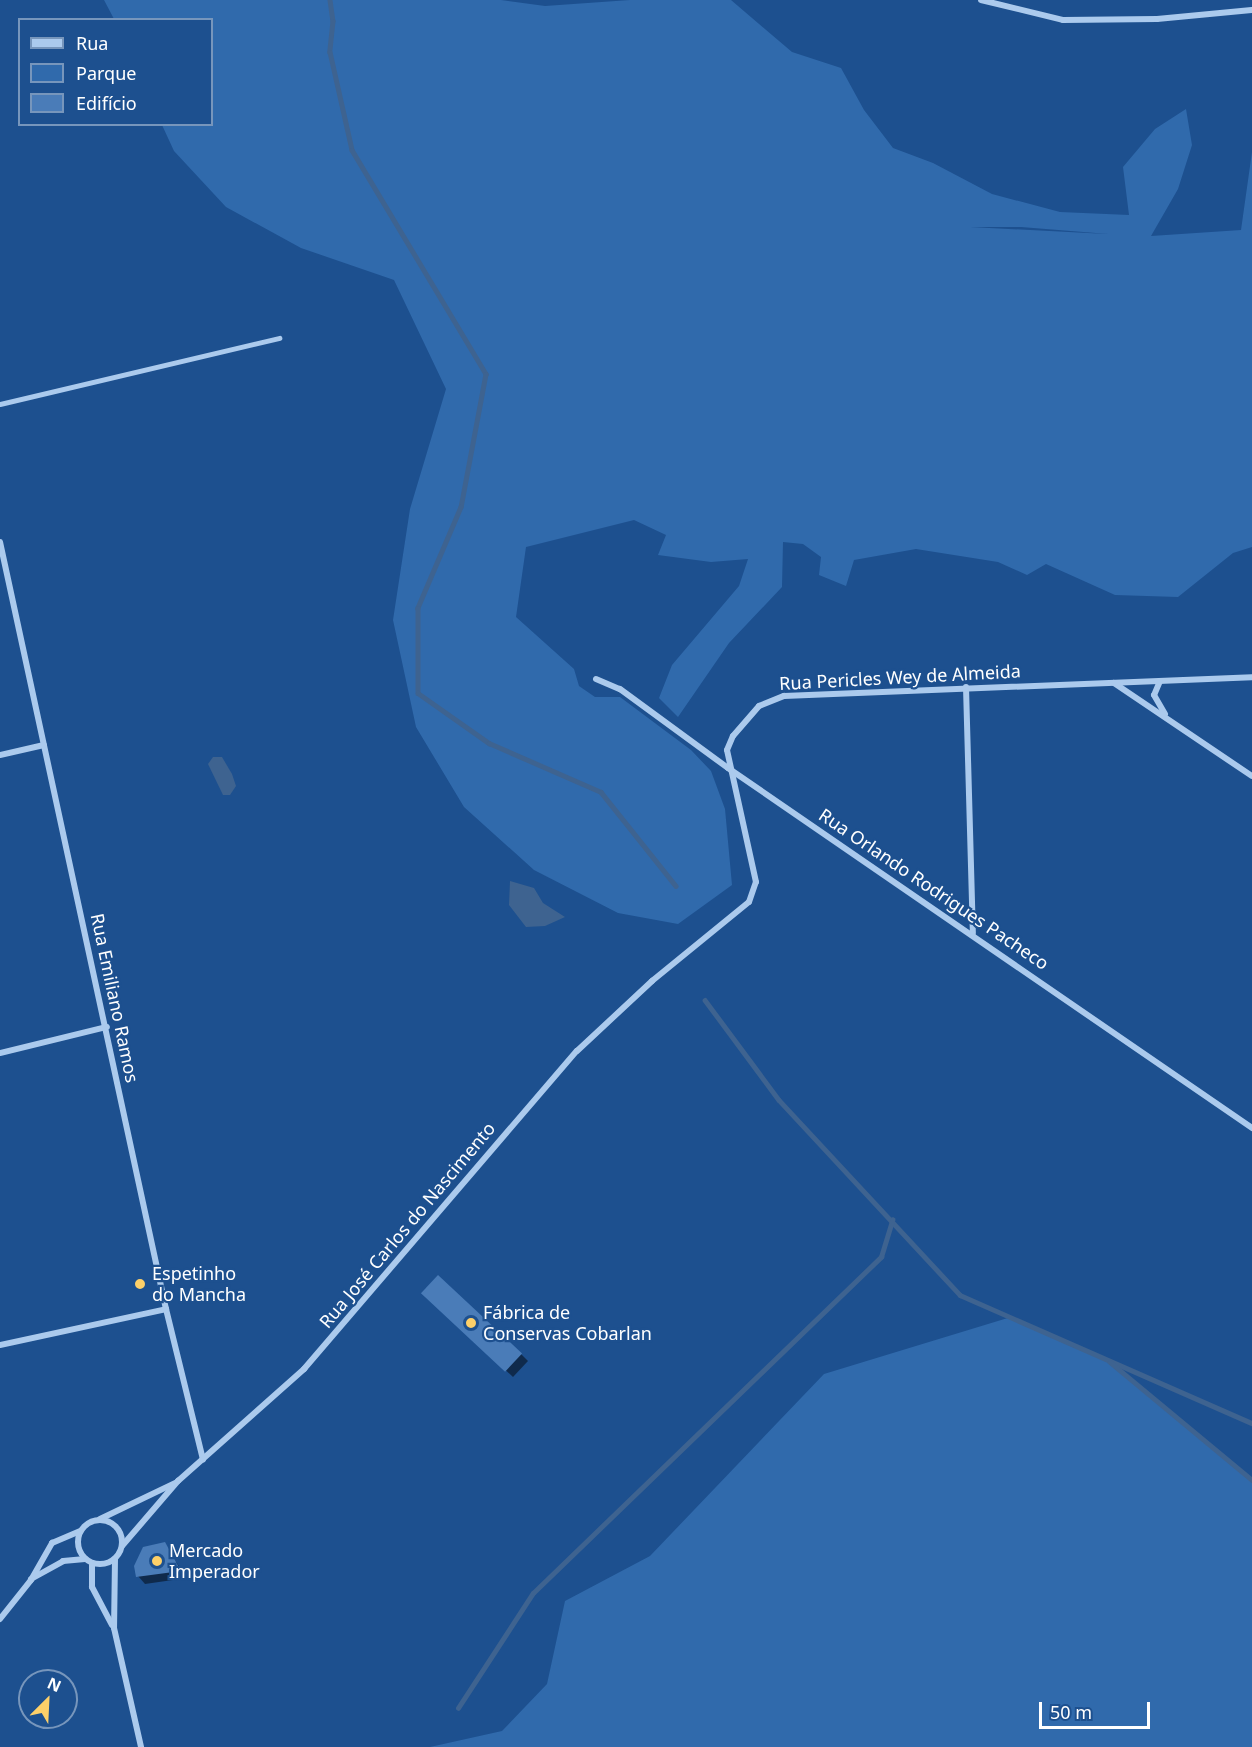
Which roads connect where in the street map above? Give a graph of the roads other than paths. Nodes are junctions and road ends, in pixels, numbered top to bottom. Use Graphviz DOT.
graph roads {
  1 [pos="981,0"];
  2 [pos="1252,10"];
  3 [pos="279,338"];
  4 [pos="0,404"];
  5 [pos="0,542"];
  6 [pos="1252,677"];
  7 [pos="596,679"];
  8 [pos="1160,681"];
  9 [pos="1114,682"];
  10 [pos="966,687"];
  11 [pos="1174,724"];
  12 [pos="44,745"];
  13 [pos="0,755"];
  14 [pos="728,768"];
  15 [pos="1252,776"];
  16 [pos="726,923"];
  17 [pos="973,933"];
  18 [pos="107,1027"];
  19 [pos="0,1053"];
  20 [pos="1252,1128"];
  21 [pos="166,1309"];
  22 [pos="0,1345"];
  23 [pos="203,1460"];
  24 [pos="178,1481"];
  25 [pos="100,1519"];
  26 [pos="80,1530"];
  27 [pos="122,1546"];
  28 [pos="85,1559"];
  29 [pos="115,1559"];
  30 [pos="92,1563"];
  31 [pos="31,1580"];
  32 [pos="0,1619"];
  33 [pos="114,1628"];
  34 [pos="141,1747"];
  1 -- 2 [label="street"];
  3 -- 4 [label="lane"];
  5 -- 12 [label="street, Rua Emiliano Ramos"];
  6 -- 8 [label="street, Rua Pericles Wey de Almeida"];
  7 -- 14 [label="street, Rua Orlando Rodrigues Pacheco"];
  8 -- 9 [label="street, Rua Pericles Wey de Almeida"];
  8 -- 11 [label="street"];
  9 -- 10 [label="street, Rua Pericles Wey de Almeida"];
  9 -- 11 [label="street"];
  10 -- 14 [label="street, Rua Pericles Wey de Almeida"];
  10 -- 17 [label="street"];
  11 -- 15 [label="street"];
  12 -- 13 [label="street"];
  12 -- 18 [label="street, Rua Emiliano Ramos"];
  14 -- 16 [label="street, Rua Pericles Wey de Almeida"];
  14 -- 17 [label="street, Rua Orlando Rodrigues Pacheco"];
  16 -- 23 [label="street, Rua José Carlos do Nascimento"];
  17 -- 20 [label="street, Rua Orlando Rodrigues Pacheco"];
  18 -- 19 [label="street"];
  18 -- 21 [label="street, Rua Emiliano Ramos"];
  21 -- 22 [label="street"];
  21 -- 23 [label="street, Rua Emiliano Ramos"];
  23 -- 24 [label="street, Rua José Carlos do Nascimento"];
  24 -- 25 [label="street, Rua José Carlos do Nascimento"];
  24 -- 27 [label="street, Rua José Carlos do Nascimento"];
  25 -- 26 [label="street"];
  25 -- 27 [label="street"];
  26 -- 28 [label="street"];
  26 -- 31 [label="street"];
  27 -- 29 [label="street"];
  28 -- 30 [label="street"];
  28 -- 31 [label="street"];
  29 -- 30 [label="street"];
  29 -- 33 [label="street"];
  30 -- 33 [label="street"];
  31 -- 32 [label="street"];
  33 -- 34 [label="street"];
}
